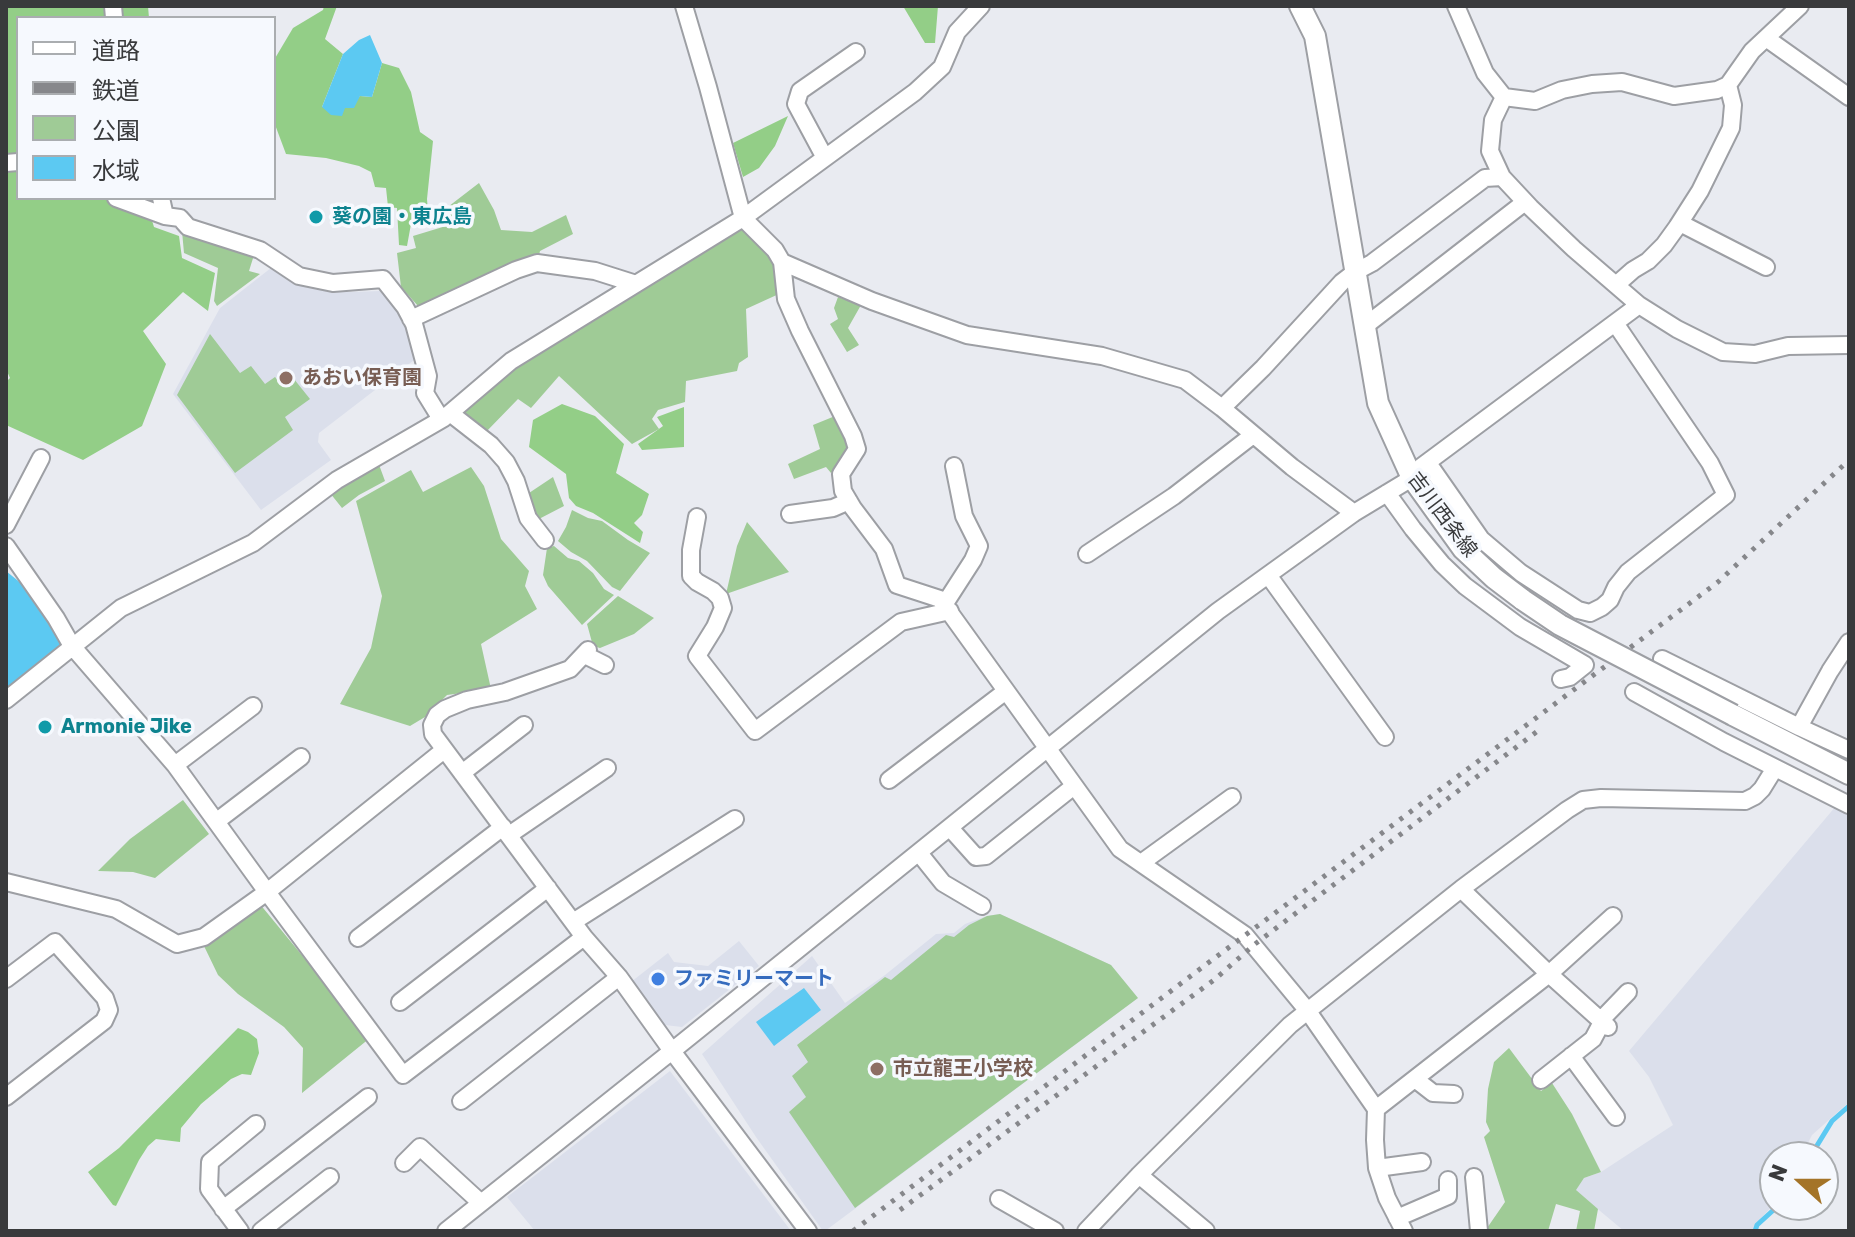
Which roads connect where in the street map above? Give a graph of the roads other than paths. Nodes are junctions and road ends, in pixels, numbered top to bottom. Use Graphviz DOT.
graph roads {
  1 [pos="684,6"];
  2 [pos="981,6"];
  3 [pos="1300,6"];
  4 [pos="1456,6"];
  5 [pos="1800,6"];
  6 [pos="1766,38"];
  7 [pos="856,52"];
  8 [pos="1728,85"];
  9 [pos="1504,97"];
  10 [pos="1849,97"];
  11 [pos="825,158"];
  12 [pos="1502,177"];
  13 [pos="117,200"];
  14 [pos="161,200"];
  15 [pos="1525,202"];
  16 [pos="165,216"];
  17 [pos="743,218"];
  18 [pos="1680,223"];
  19 [pos="782,262"];
  20 [pos="1766,267"];
  21 [pos="1355,272"];
  22 [pos="636,284"];
  23 [pos="1616,285"];
  24 [pos="1639,305"];
  25 [pos="411,319"];
  26 [pos="1615,323"];
  27 [pos="1365,326"];
  28 [pos="1849,345"];
  29 [pos="1222,408"];
  30 [pos="446,416"];
  31 [pos="1253,435"];
  32 [pos="41,458"];
  33 [pos="1428,463"];
  34 [pos="954,466"];
  35 [pos="1412,478"];
  36 [pos="1387,493"];
  37 [pos="849,501"];
  38 [pos="1354,513"];
  39 [pos="790,514"];
  40 [pos="697,517"];
  41 [pos="6,525"];
  42 [pos="545,540"];
  43 [pos="6,546"];
  44 [pos="1087,554"];
  45 [pos="1268,575"];
  46 [pos="947,608"];
  47 [pos="1584,611"];
  48 [pos="1849,642"];
  49 [pos="72,646"];
  50 [pos="1562,652"];
  51 [pos="1662,659"];
  52 [pos="605,665"];
  53 [pos="1697,676"];
  54 [pos="1561,679"];
  55 [pos="1006,691"];
  56 [pos="1634,692"];
  57 [pos="6,700"];
  58 [pos="253,706"];
  59 [pos="1677,716"];
  60 [pos="524,725"];
  61 [pos="1799,727"];
  62 [pos="1385,737"];
  63 [pos="444,750"];
  64 [pos="1048,750"];
  65 [pos="1849,750"];
  66 [pos="301,757"];
  67 [pos="175,765"];
  68 [pos="607,768"];
  69 [pos="1775,768"];
  70 [pos="462,773"];
  71 [pos="1849,774"];
  72 [pos="889,780"];
  73 [pos="1074,786"];
  74 [pos="1232,797"];
  75 [pos="1849,805"];
  76 [pos="735,819"];
  77 [pos="217,821"];
  78 [pos="950,828"];
  79 [pos="506,831"];
  80 [pos="919,853"];
  81 [pos="1141,863"];
  82 [pos="6,882"];
  83 [pos="548,888"];
  84 [pos="1461,889"];
  85 [pos="267,892"];
  86 [pos="982,906"];
  87 [pos="1613,916"];
  88 [pos="573,922"];
  89 [pos="584,937"];
  90 [pos="358,938"];
  91 [pos="1549,974"];
  92 [pos="619,977"];
  93 [pos="6,979"];
  94 [pos="1628,992"];
  95 [pos="400,1002"];
  96 [pos="1307,1010"];
  97 [pos="1604,1023"];
  98 [pos="672,1051"];
  99 [pos="1571,1056"];
  100 [pos="1415,1079"];
  101 [pos="1541,1080"];
  102 [pos="1454,1094"];
  103 [pos="6,1097"];
  104 [pos="368,1097"];
  105 [pos="461,1101"];
  106 [pos="1376,1109"];
  107 [pos="1616,1117"];
  108 [pos="256,1124"];
  109 [pos="1422,1162"];
  110 [pos="404,1163"];
  111 [pos="1377,1168"];
  112 [pos="1139,1175"];
  113 [pos="330,1177"];
  114 [pos="1474,1177"];
  115 [pos="1448,1180"];
  116 [pos="999,1199"];
  117 [pos="481,1203"];
  118 [pos="223,1209"];
  119 [pos="465,1225"];
  120 [pos="1400,1225"];
  121 [pos="240,1231"];
  122 [pos="261,1231"];
  123 [pos="446,1231"];
  124 [pos="808,1231"];
  125 [pos="1055,1231"];
  126 [pos="1086,1231"];
  127 [pos="1206,1231"];
  128 [pos="1479,1231"];
  1 -- 17 [label="street"];
  2 -- 11 [label="street"];
  3 -- 21 [label="main road, 吉川西条線"];
  4 -- 9 [label="street"];
  5 -- 6 [label="street"];
  6 -- 8 [label="street"];
  6 -- 10 [label="street"];
  7 -- 11 [label="street"];
  8 -- 9 [label="street"];
  8 -- 18 [label="street"];
  9 -- 12 [label="street"];
  11 -- 17 [label="street"];
  12 -- 15 [label="street"];
  12 -- 21 [label="street"];
  13 -- 16 [label="street"];
  14 -- 16 [label="street"];
  15 -- 23 [label="street"];
  15 -- 27 [label="street"];
  16 -- 25 [label="street"];
  17 -- 19 [label="street"];
  17 -- 22 [label="street"];
  18 -- 20 [label="street"];
  18 -- 23 [label="street"];
  19 -- 29 [label="street"];
  19 -- 37 [label="street"];
  21 -- 27 [label="main road, 吉川西条線"];
  21 -- 29 [label="street"];
  22 -- 25 [label="street"];
  22 -- 30 [label="street"];
  23 -- 24 [label="street"];
  24 -- 26 [label="street"];
  24 -- 28 [label="street"];
  25 -- 30 [label="street"];
  26 -- 33 [label="street"];
  26 -- 47 [label="street"];
  27 -- 35 [label="main road, 吉川西条線"];
  29 -- 31 [label="street"];
  30 -- 42 [label="street"];
  30 -- 49 [label="street"];
  31 -- 38 [label="street"];
  31 -- 44 [label="street"];
  32 -- 41 [label="street"];
  33 -- 35 [label="street"];
  33 -- 47 [label="street"];
  34 -- 46 [label="street"];
  35 -- 36 [label="street"];
  35 -- 71 [label="main road, 吉川西条線, bridge"];
  36 -- 38 [label="street"];
  36 -- 50 [label="street"];
  37 -- 39 [label="street"];
  37 -- 46 [label="street"];
  38 -- 45 [label="street"];
  40 -- 46 [label="street"];
  43 -- 49 [label="street"];
  45 -- 62 [label="street"];
  45 -- 64 [label="street"];
  46 -- 55 [label="street"];
  47 -- 50 [label="street"];
  48 -- 61 [label="street"];
  49 -- 57 [label="street"];
  49 -- 67 [label="street"];
  50 -- 54 [label="street"];
  51 -- 53 [label="street"];
  52 -- 63 [label="street"];
  53 -- 59 [label="street"];
  53 -- 61 [label="street"];
  55 -- 64 [label="street"];
  55 -- 72 [label="street"];
  56 -- 59 [label="street"];
  58 -- 67 [label="street"];
  59 -- 69 [label="street"];
  60 -- 70 [label="street"];
  61 -- 65 [label="street"];
  63 -- 70 [label="street"];
  63 -- 85 [label="street"];
  64 -- 73 [label="street"];
  64 -- 78 [label="street"];
  66 -- 77 [label="street"];
  67 -- 77 [label="street"];
  68 -- 79 [label="street"];
  69 -- 75 [label="street"];
  69 -- 84 [label="street"];
  70 -- 79 [label="street"];
  73 -- 78 [label="street"];
  73 -- 81 [label="street"];
  74 -- 81 [label="street"];
  76 -- 88 [label="street"];
  77 -- 85 [label="street"];
  78 -- 80 [label="street"];
  79 -- 83 [label="street"];
  79 -- 90 [label="street"];
  80 -- 86 [label="street"];
  80 -- 98 [label="street"];
  81 -- 96 [label="street"];
  82 -- 85 [label="street"];
  83 -- 88 [label="street"];
  83 -- 95 [label="street"];
  84 -- 91 [label="street"];
  84 -- 96 [label="street"];
  85 -- 89 [label="street"];
  87 -- 91 [label="street"];
  88 -- 89 [label="street"];
  89 -- 92 [label="street"];
  91 -- 97 [label="street"];
  91 -- 100 [label="street"];
  92 -- 98 [label="street"];
  92 -- 105 [label="street"];
  93 -- 103 [label="street"];
  94 -- 97 [label="street"];
  96 -- 106 [label="street"];
  96 -- 112 [label="street"];
  97 -- 99 [label="street"];
  98 -- 117 [label="street"];
  98 -- 124 [label="street"];
  99 -- 101 [label="street"];
  99 -- 107 [label="street"];
  100 -- 102 [label="street"];
  100 -- 106 [label="street"];
  104 -- 118 [label="street"];
  106 -- 111 [label="street"];
  108 -- 118 [label="street"];
  109 -- 111 [label="street"];
  110 -- 117 [label="street"];
  111 -- 120 [label="street"];
  112 -- 126 [label="street"];
  112 -- 127 [label="street"];
  113 -- 122 [label="street"];
  114 -- 128 [label="street"];
  115 -- 120 [label="street"];
  116 -- 125 [label="street"];
  117 -- 119 [label="street"];
  118 -- 121 [label="street"];
  119 -- 123 [label="street"];
}
